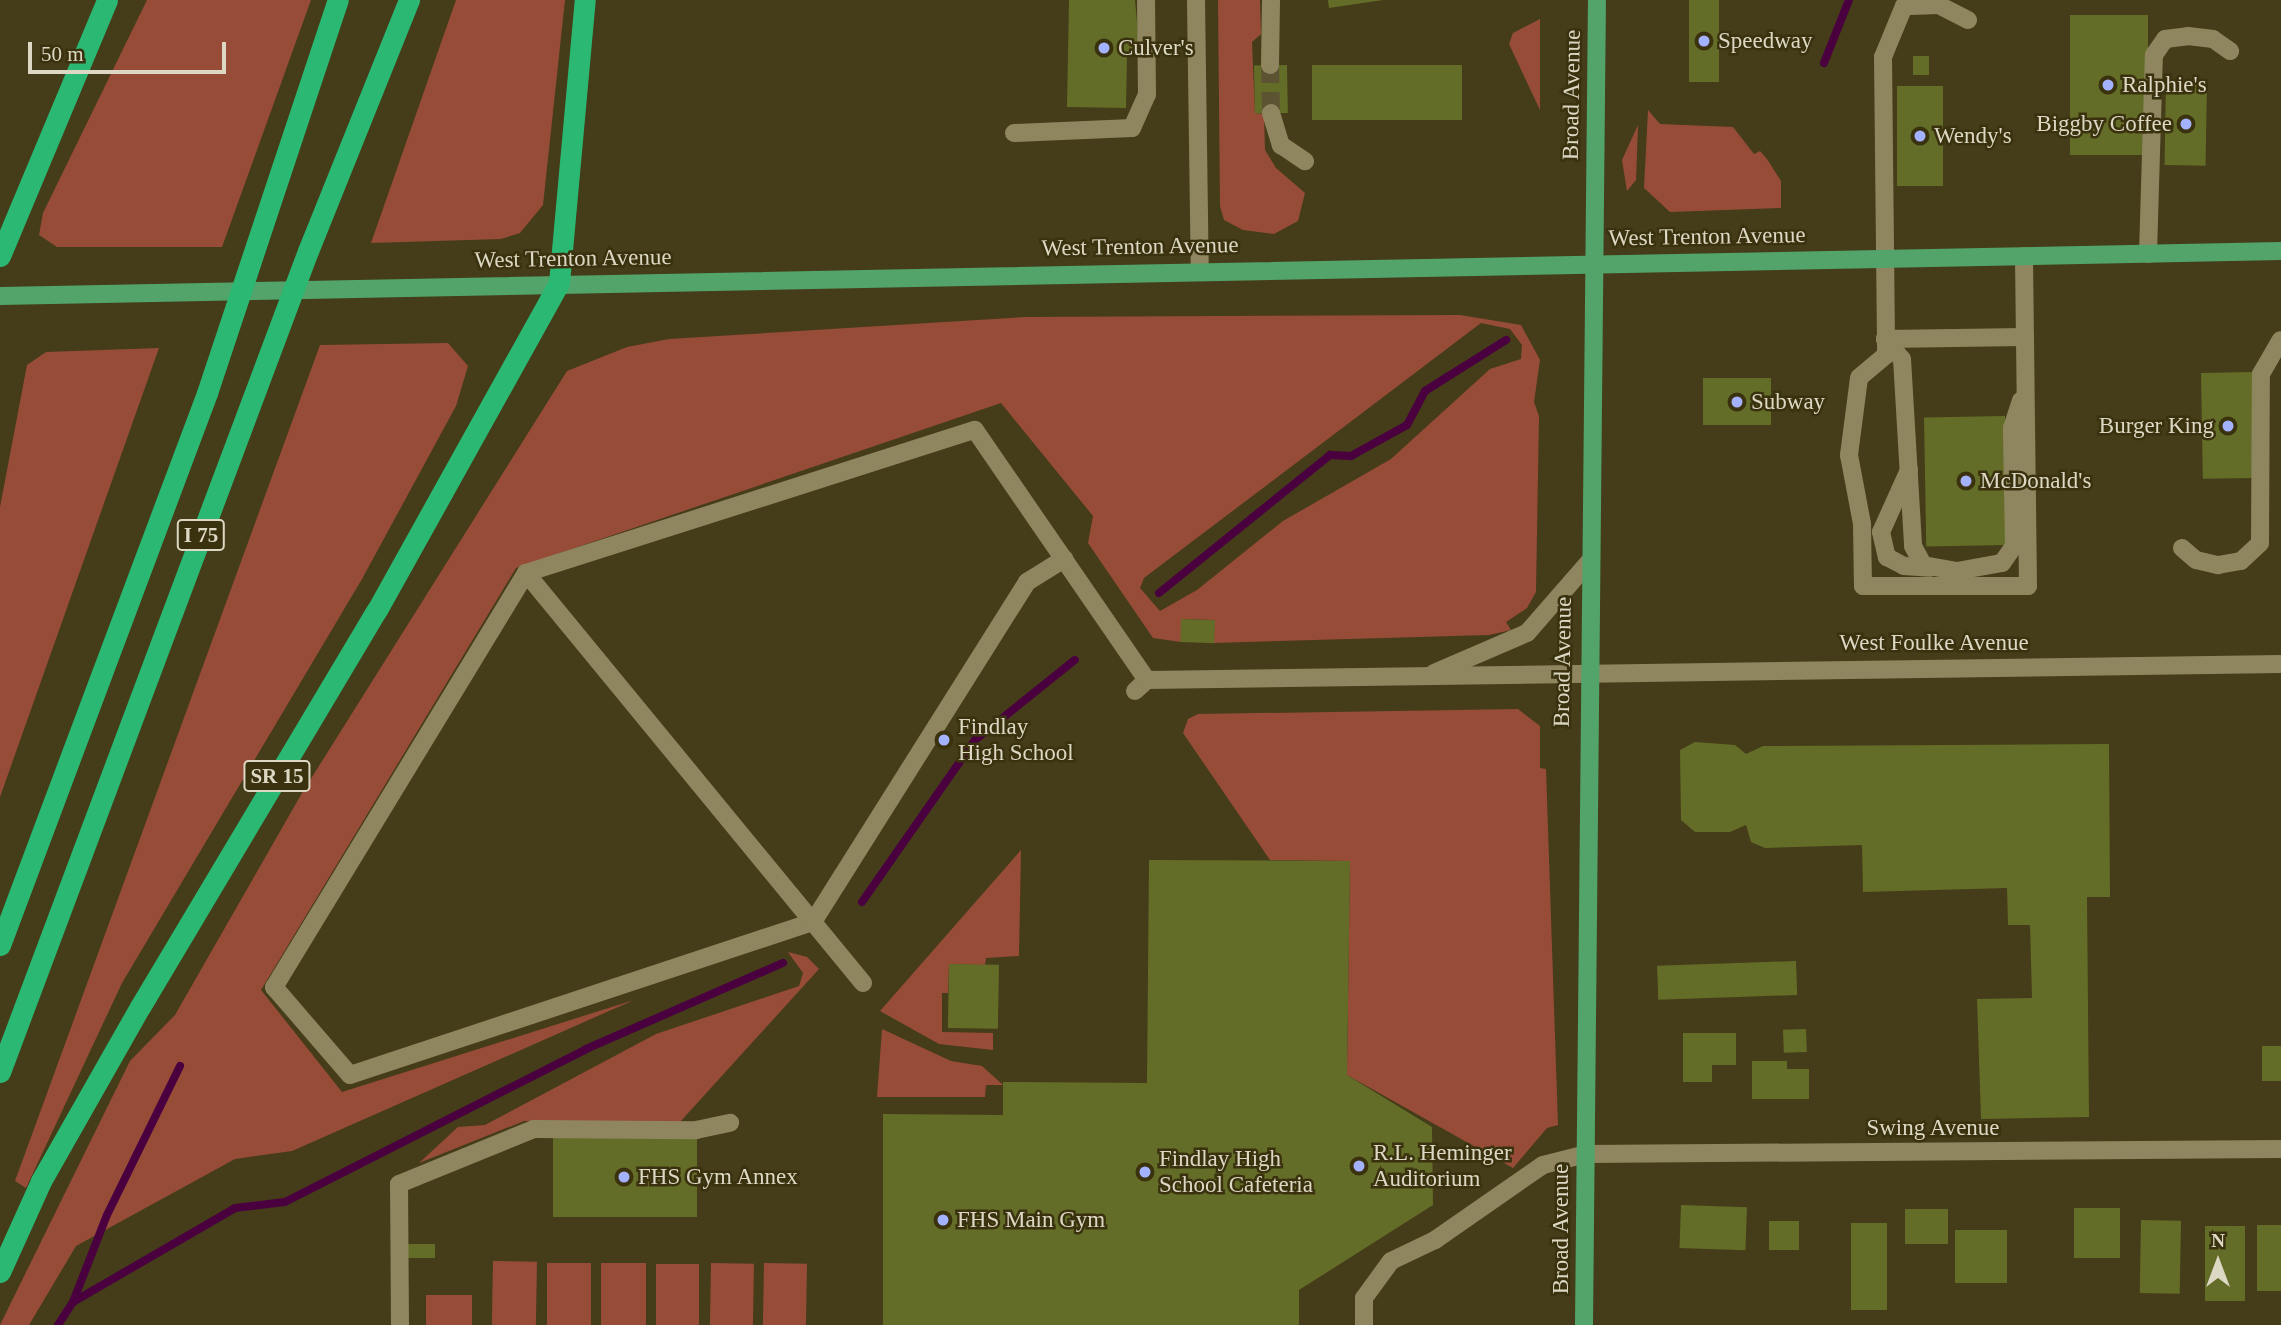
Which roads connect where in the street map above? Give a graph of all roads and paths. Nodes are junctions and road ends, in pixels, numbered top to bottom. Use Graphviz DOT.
graph roads {
  1 [pos="107,0"];
  2 [pos="338,0"];
  3 [pos="409,0"];
  4 [pos="584,0"];
  5 [pos="1146,0"];
  6 [pos="1196,0"];
  7 [pos="1271,0"];
  8 [pos="1597,0"];
  9 [pos="1968,20"];
  10 [pos="2230,51"];
  11 [pos="1270,65"];
  12 [pos="1271,113"];
  13 [pos="1014,133"];
  14 [pos="1305,161"];
  15 [pos="2281,251"];
  16 [pos="2148,254"];
  17 [pos="0,256"];
  18 [pos="2024,256"];
  19 [pos="1884,259"];
  20 [pos="1594,263"];
  21 [pos="1200,270"];
  22 [pos="559,283"];
  23 [pos="0,296"];
  24 [pos="2025,337"];
  25 [pos="1885,340"];
  26 [pos="2281,340"];
  27 [pos="2026,384"];
  28 [pos="1910,466"];
  29 [pos="2182,548"];
  30 [pos="1064,559"];
  31 [pos="1589,562"];
  32 [pos="1957,571"];
  33 [pos="526,573"];
  34 [pos="2281,664"];
  35 [pos="1587,674"];
  36 [pos="1426,676"];
  37 [pos="813,922"];
  38 [pos="0,945"];
  39 [pos="863,983"];
  40 [pos="0,1072"];
  41 [pos="730,1123"];
  42 [pos="2281,1149"];
  43 [pos="1586,1154"];
  44 [pos="0,1272"];
  45 [pos="400,1325"];
  46 [pos="1364,1325"];
  47 [pos="1584,1325"];
  1 -- 17 [label="highway"];
  2 -- 38 [label="highway, I 75"];
  3 -- 40 [label="highway, I 75"];
  4 -- 22 [label="highway"];
  5 -- 13 [label="street"];
  6 -- 21 [label="street"];
  7 -- 11 [label="street"];
  8 -- 20 [label="main road, Broad Avenue"];
  9 -- 19 [label="street"];
  10 -- 16 [label="street"];
  12 -- 14 [label="street"];
  15 -- 16 [label="main road, West Trenton Avenue"];
  16 -- 18 [label="main road, West Trenton Avenue"];
  18 -- 19 [label="main road, West Trenton Avenue"];
  18 -- 24 [label="street"];
  19 -- 20 [label="main road, West Trenton Avenue"];
  19 -- 25 [label="street"];
  20 -- 21 [label="main road, West Trenton Avenue"];
  20 -- 31 [label="main road, Broad Avenue"];
  21 -- 22 [label="main road, West Trenton Avenue"];
  22 -- 23 [label="main road, West Trenton Avenue"];
  22 -- 44 [label="highway, SR 15"];
  24 -- 25 [label="street"];
  24 -- 27 [label="street"];
  25 -- 27 [label="street"];
  25 -- 28 [label="street"];
  26 -- 29 [label="street"];
  27 -- 32 [label="street"];
  28 -- 32 [label="street"];
  28 -- 32 [label="street"];
  30 -- 33 [label="street"];
  30 -- 36 [label="street, West Foulke Avenue"];
  30 -- 37 [label="street"];
  31 -- 35 [label="main road, Broad Avenue"];
  31 -- 36 [label="street"];
  33 -- 37 [label="street"];
  33 -- 37 [label="street"];
  34 -- 35 [label="street, West Foulke Avenue"];
  35 -- 36 [label="street, West Foulke Avenue"];
  35 -- 43 [label="main road, Broad Avenue"];
  37 -- 39 [label="street"];
  41 -- 45 [label="street"];
  42 -- 43 [label="street, Swing Avenue"];
  43 -- 46 [label="street, Swing Avenue"];
  43 -- 47 [label="main road, Broad Avenue"];
}
